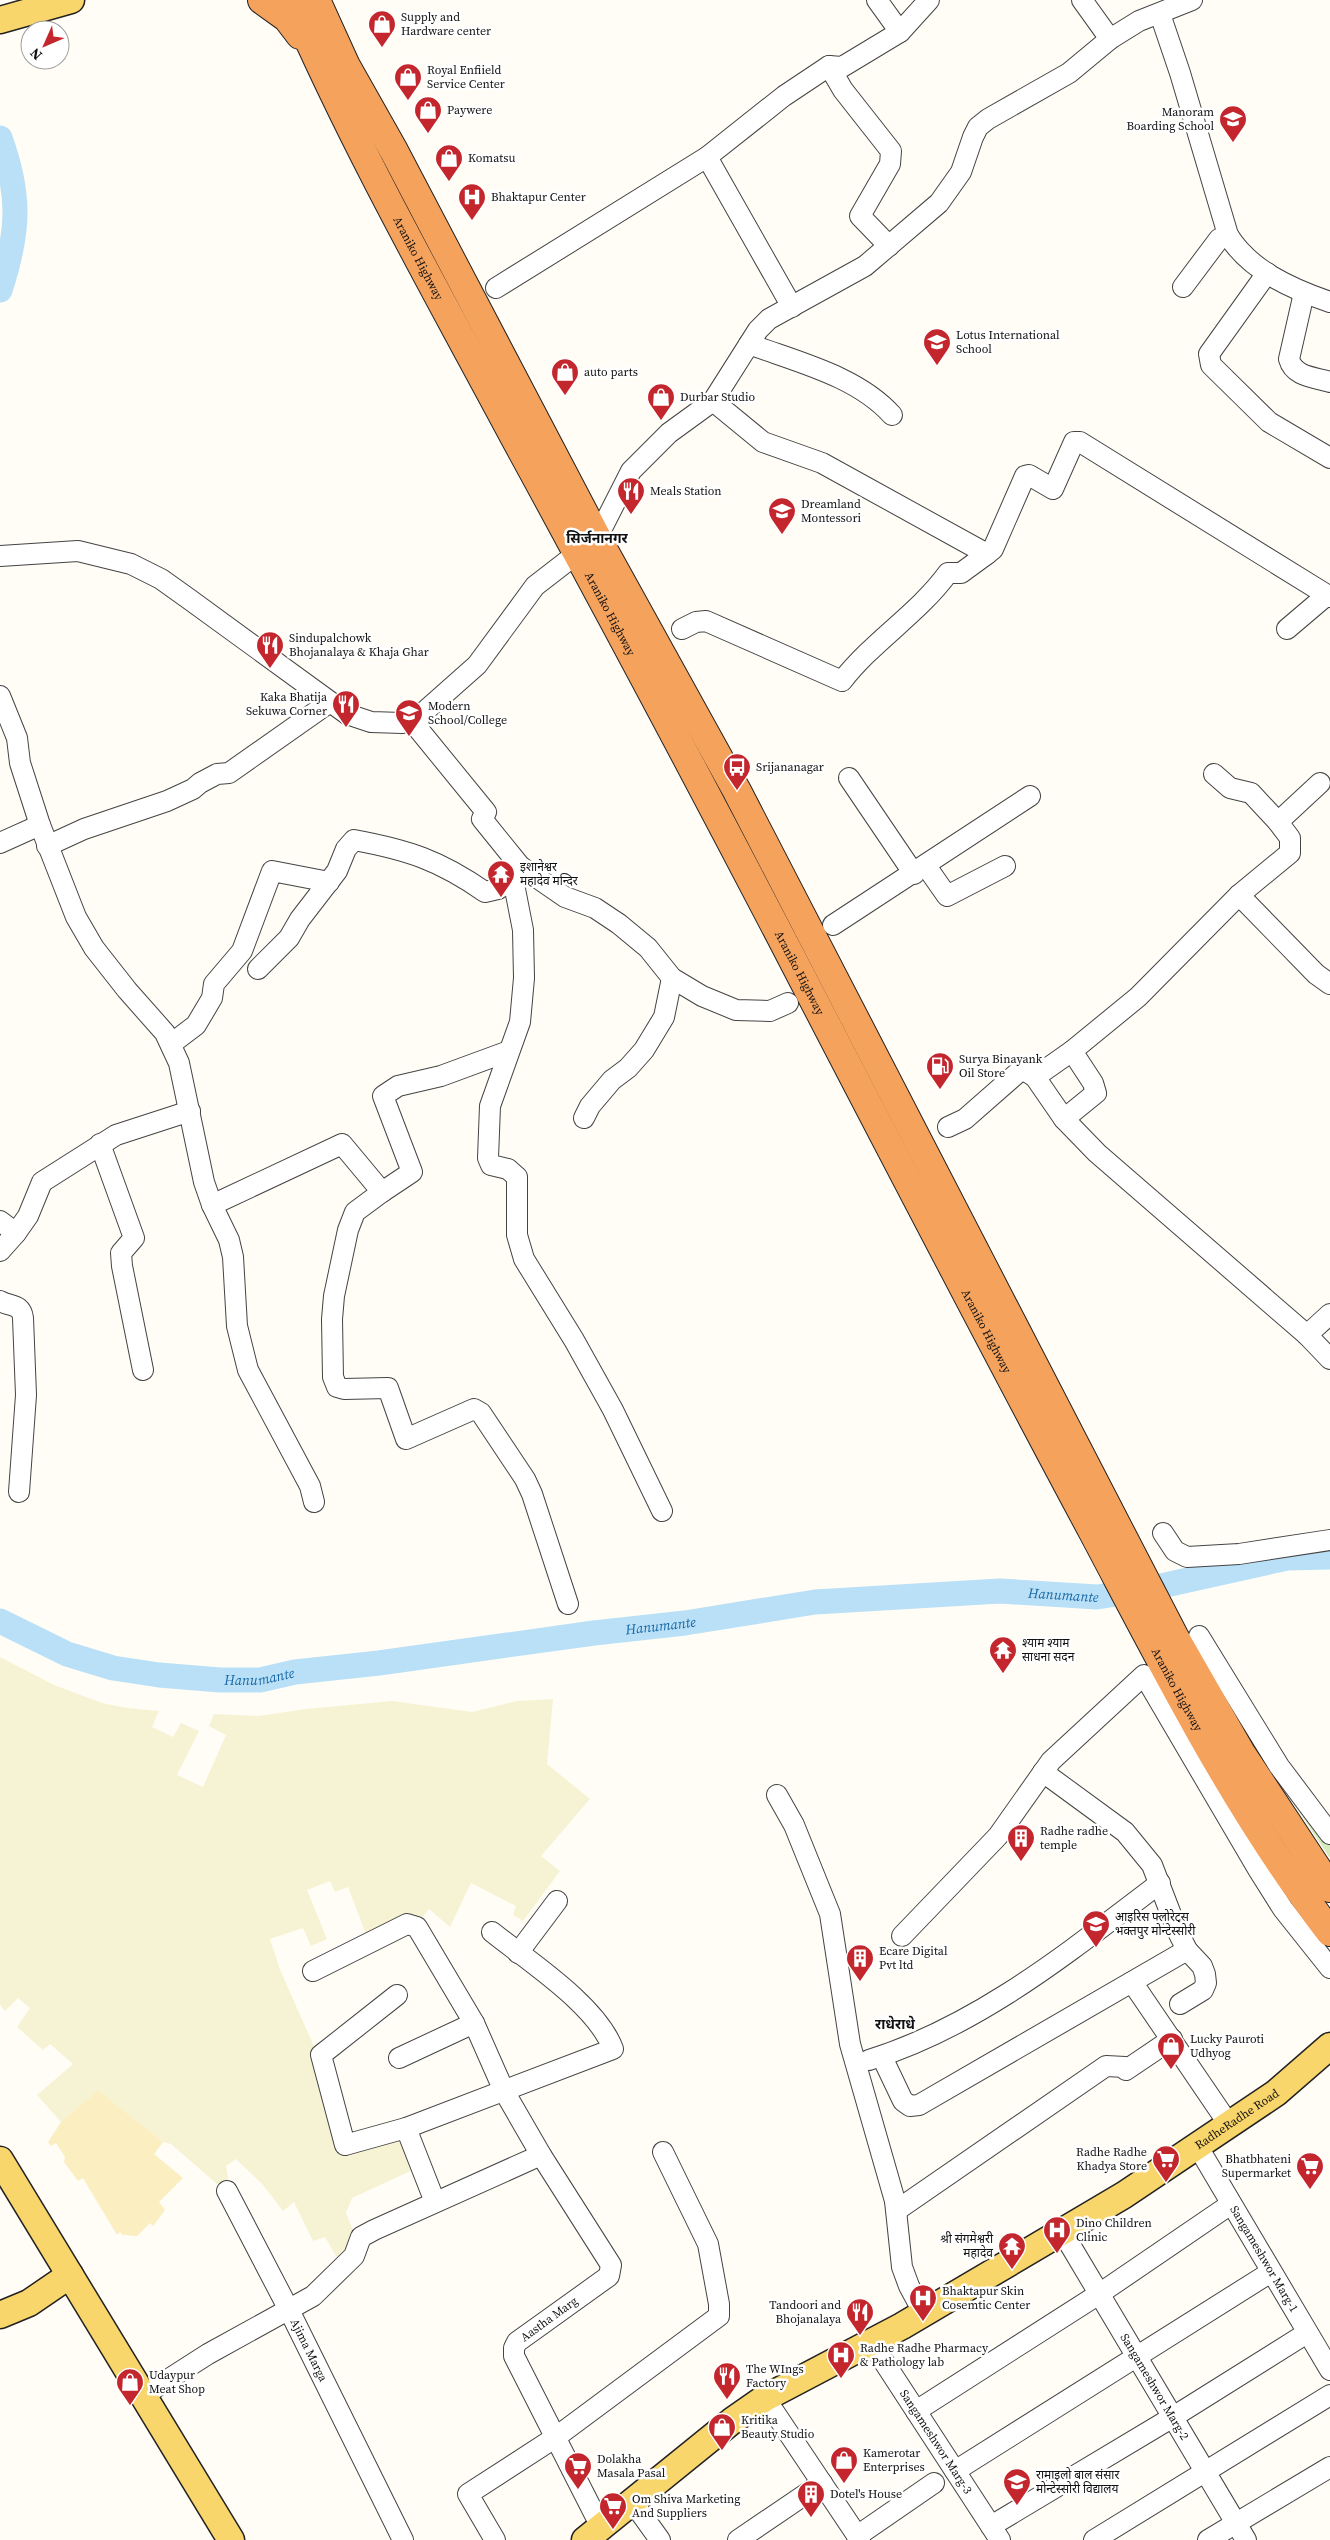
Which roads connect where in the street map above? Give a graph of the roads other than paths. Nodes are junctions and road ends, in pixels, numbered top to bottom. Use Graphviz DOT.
graph roads {
  1 [pos="71,0"];
  2 [pos="262,0"];
  3 [pos="291,0"];
  4 [pos="316,0"];
  5 [pos="877,0"];
  6 [pos="929,0"];
  7 [pos="1082,0"];
  8 [pos="1192,0"];
  9 [pos="1160,14"];
  10 [pos="0,20"];
  11 [pos="900,32"];
  12 [pos="1110,38"];
  13 [pos="829,66"];
  14 [pos="321,68"];
  15 [pos="707,157"];
  16 [pos="1228,235"];
  17 [pos="889,246"];
  18 [pos="1266,273"];
  19 [pos="1182,287"];
  20 [pos="496,288"];
  21 [pos="1304,293"];
  22 [pos="1330,302"];
  23 [pos="792,307"];
  24 [pos="749,344"];
  25 [pos="1330,382"];
  26 [pos="713,401"];
  27 [pos="892,414"];
  28 [pos="1330,458"];
  29 [pos="587,546"];
  30 [pos="987,554"];
  31 [pos="0,556"];
  32 [pos="1328,596"];
  33 [pos="682,629"];
  34 [pos="1287,630"];
  35 [pos="0,696"];
  36 [pos="330,702"];
  37 [pos="411,720"];
  38 [pos="1214,774"];
  39 [pos="849,778"];
  40 [pos="1320,783"];
  41 [pos="1030,796"];
  42 [pos="1278,822"];
  43 [pos="40,825"];
  44 [pos="0,843"];
  45 [pos="47,846"];
  46 [pos="1005,866"];
  47 [pos="920,870"];
  48 [pos="516,872"];
  49 [pos="329,882"];
  50 [pos="1239,895"];
  51 [pos="833,925"];
  52 [pos="258,969"];
  53 [pos="672,978"];
  54 [pos="1330,984"];
  55 [pos="788,1003"];
  56 [pos="171,1044"];
  57 [pos="509,1051"];
  58 [pos="1072,1051"];
  59 [pos="1036,1077"];
  60 [pos="190,1110"];
  61 [pos="584,1118"];
  62 [pos="1064,1119"];
  63 [pos="948,1127"];
  64 [pos="100,1144"];
  65 [pos="382,1192"];
  66 [pos="212,1205"];
  67 [pos="0,1221"];
  68 [pos="16,1233"];
  69 [pos="0,1251"];
  70 [pos="0,1301"];
  71 [pos="1330,1314"];
  72 [pos="1307,1335"];
  73 [pos="1330,1359"];
  74 [pos="143,1370"];
  75 [pos="19,1492"];
  76 [pos="314,1502"];
  77 [pos="662,1511"];
  78 [pos="1163,1533"];
  79 [pos="1330,1540"];
  80 [pos="568,1604"];
  81 [pos="1176,1640"];
  82 [pos="1043,1772"];
  83 [pos="777,1795"];
  84 [pos="1330,1834"];
  85 [pos="1160,1883"];
  86 [pos="1330,1888"];
  87 [pos="557,1901"];
  88 [pos="492,1932"];
  89 [pos="1330,1932"];
  90 [pos="902,1936"];
  91 [pos="1187,1950"];
  92 [pos="518,1953"];
  93 [pos="1330,1968"];
  94 [pos="313,1971"];
  95 [pos="1132,1982"];
  96 [pos="397,1995"];
  97 [pos="1180,2004"];
  98 [pos="474,2023"];
  99 [pos="1172,2040"];
  100 [pos="1330,2046"];
  101 [pos="882,2057"];
  102 [pos="399,2058"];
  103 [pos="856,2065"];
  104 [pos="504,2090"];
  105 [pos="1230,2126"];
  106 [pos="406,2128"];
  107 [pos="1198,2147"];
  108 [pos="663,2152"];
  109 [pos="541,2154"];
  110 [pos="0,2160"];
  111 [pos="227,2191"];
  112 [pos="895,2201"];
  113 [pos="435,2202"];
  114 [pos="1232,2204"];
  115 [pos="1063,2233"];
  116 [pos="1271,2272"];
  117 [pos="70,2275"];
  118 [pos="1099,2294"];
  119 [pos="289,2310"];
  120 [pos="924,2312"];
  121 [pos="0,2315"];
  122 [pos="1307,2332"];
  123 [pos="871,2342"];
  124 [pos="1137,2357"];
  125 [pos="1330,2370"];
  126 [pos="144,2395"];
  127 [pos="1330,2395"];
  128 [pos="765,2398"];
  129 [pos="916,2411"];
  130 [pos="1172,2418"];
  131 [pos="556,2437"];
  132 [pos="1330,2467"];
  133 [pos="955,2471"];
  134 [pos="1205,2472"];
  135 [pos="822,2482"];
  136 [pos="934,2483"];
  137 [pos="632,2501"];
  138 [pos="1236,2523"];
  139 [pos="593,2533"];
  140 [pos="995,2533"];
  141 [pos="858,2538"];
  142 [pos="231,2540"];
  143 [pos="403,2540"];
  144 [pos="495,2540"];
  145 [pos="660,2540"];
  146 [pos="738,2540"];
  147 [pos="1094,2540"];
  148 [pos="1208,2540"];
  149 [pos="1246,2540"];
  1 -- 10 [label="main road"];
  2 -- 14 [label="highway"];
  3 -- 14 [label="highway, Araniko Highway"];
  4 -- 29 [label="highway, Araniko Highway"];
  5 -- 11 [label="street"];
  6 -- 11 [label="street"];
  7 -- 12 [label="street"];
  8 -- 9 [label="street"];
  9 -- 12 [label="street"];
  9 -- 16 [label="street"];
  11 -- 13 [label="street"];
  12 -- 17 [label="street"];
  13 -- 15 [label="street"];
  13 -- 17 [label="street"];
  14 -- 29 [label="highway, Araniko Highway"];
  15 -- 20 [label="street"];
  15 -- 23 [label="street"];
  16 -- 18 [label="street"];
  16 -- 19 [label="street"];
  17 -- 23 [label="street"];
  18 -- 21 [label="street"];
  18 -- 28 [label="street"];
  21 -- 22 [label="street"];
  21 -- 25 [label="street"];
  23 -- 24 [label="street"];
  24 -- 26 [label="street"];
  24 -- 27 [label="street"];
  26 -- 29 [label="street"];
  26 -- 30 [label="street"];
  29 -- 37 [label="street"];
  29 -- 81 [label="highway, Araniko Highway"];
  30 -- 32 [label="street"];
  30 -- 33 [label="street"];
  31 -- 36 [label="street"];
  32 -- 34 [label="street"];
  35 -- 43 [label="street"];
  36 -- 37 [label="street"];
  36 -- 45 [label="street"];
  37 -- 48 [label="street"];
  38 -- 42 [label="street"];
  39 -- 47 [label="street"];
  40 -- 42 [label="street"];
  41 -- 47 [label="street"];
  42 -- 50 [label="street"];
  43 -- 44 [label="street"];
  43 -- 45 [label="street"];
  45 -- 56 [label="street"];
  46 -- 47 [label="street"];
  47 -- 51 [label="street"];
  48 -- 49 [label="street"];
  48 -- 53 [label="street"];
  48 -- 57 [label="street"];
  49 -- 52 [label="street"];
  49 -- 56 [label="street"];
  50 -- 54 [label="street"];
  50 -- 58 [label="street"];
  53 -- 55 [label="street"];
  53 -- 61 [label="street"];
  56 -- 60 [label="street"];
  57 -- 65 [label="street"];
  57 -- 77 [label="street"];
  58 -- 59 [label="street"];
  58 -- 62 [label="street"];
  59 -- 62 [label="street"];
  59 -- 63 [label="street"];
  60 -- 64 [label="street"];
  60 -- 66 [label="street"];
  62 -- 72 [label="street"];
  64 -- 68 [label="street"];
  64 -- 74 [label="street"];
  65 -- 66 [label="street"];
  65 -- 80 [label="street"];
  66 -- 76 [label="street"];
  67 -- 68 [label="street"];
  68 -- 69 [label="street"];
  70 -- 75 [label="street"];
  71 -- 72 [label="street"];
  72 -- 73 [label="street"];
  78 -- 79 [label="street"];
  81 -- 84 [label="street"];
  81 -- 86 [label="highway, Araniko Highway"];
  81 -- 89 [label="highway, Araniko Highway"];
  82 -- 85 [label="street"];
  82 -- 90 [label="street"];
  82 -- 93 [label="street"];
  83 -- 103 [label="street"];
  85 -- 91 [label="street"];
  85 -- 101 [label="street"];
  87 -- 92 [label="street"];
  88 -- 92 [label="street"];
  91 -- 95 [label="street"];
  91 -- 97 [label="street"];
  92 -- 104 [label="street"];
  94 -- 98 [label="street"];
  95 -- 99 [label="street"];
  95 -- 101 [label="street"];
  96 -- 106 [label="street"];
  98 -- 102 [label="street"];
  98 -- 104 [label="street"];
  99 -- 105 [label="street"];
  99 -- 112 [label="street"];
  100 -- 105 [label="main road, RadheRadhe Road"];
  101 -- 103 [label="street"];
  103 -- 112 [label="street"];
  104 -- 106 [label="street"];
  104 -- 109 [label="street"];
  105 -- 107 [label="main road, RadheRadhe Road"];
  106 -- 113 [label="street"];
  107 -- 114 [label="street, Sangameshwor Marg-1"];
  107 -- 115 [label="main road, RadheRadhe Road"];
  108 -- 131 [label="street"];
  109 -- 113 [label="street"];
  109 -- 131 [label="street, Aastha Marg"];
  110 -- 117 [label="main road"];
  111 -- 119 [label="street"];
  112 -- 120 [label="street"];
  113 -- 119 [label="street"];
  114 -- 116 [label="street, Sangameshwor Marg-1"];
  114 -- 118 [label="street"];
  115 -- 118 [label="street, Sangameshwor Marg-2"];
  115 -- 120 [label="main road, RadheRadhe Road"];
  116 -- 122 [label="street, Sangameshwor Marg-1"];
  116 -- 124 [label="street"];
  117 -- 121 [label="main road"];
  117 -- 126 [label="main road"];
  118 -- 124 [label="street, Sangameshwor Marg-2"];
  118 -- 129 [label="street"];
  119 -- 126 [label="street, Ajima Marga"];
  119 -- 143 [label="street, Ajima Marga"];
  120 -- 123 [label="main road, RadheRadhe Road"];
  122 -- 125 [label="street, Sangameshwor Marg-1"];
  122 -- 130 [label="street"];
  123 -- 128 [label="main road, RadheRadhe Road"];
  123 -- 129 [label="street, Sangameshwor Marg-3"];
  124 -- 130 [label="street, Sangameshwor Marg-2"];
  124 -- 133 [label="street"];
  126 -- 142 [label="main road"];
  127 -- 134 [label="street"];
  128 -- 135 [label="street"];
  128 -- 137 [label="main road, RadheRadhe Road"];
  129 -- 133 [label="street, Sangameshwor Marg-3"];
  130 -- 134 [label="street, Sangameshwor Marg-2"];
  130 -- 140 [label="street"];
  131 -- 139 [label="street, Aastha Marg"];
  131 -- 144 [label="street"];
  132 -- 138 [label="street"];
  133 -- 140 [label="street, Sangameshwor Marg-3"];
  134 -- 138 [label="street, Sangameshwor Marg-2"];
  134 -- 147 [label="street"];
  135 -- 141 [label="street"];
  135 -- 146 [label="street"];
  136 -- 141 [label="street"];
  137 -- 139 [label="main road, RadheRadhe Road"];
  137 -- 145 [label="street"];
  138 -- 148 [label="street"];
  138 -- 149 [label="street, Sangameshwor Marg-2"];
}
